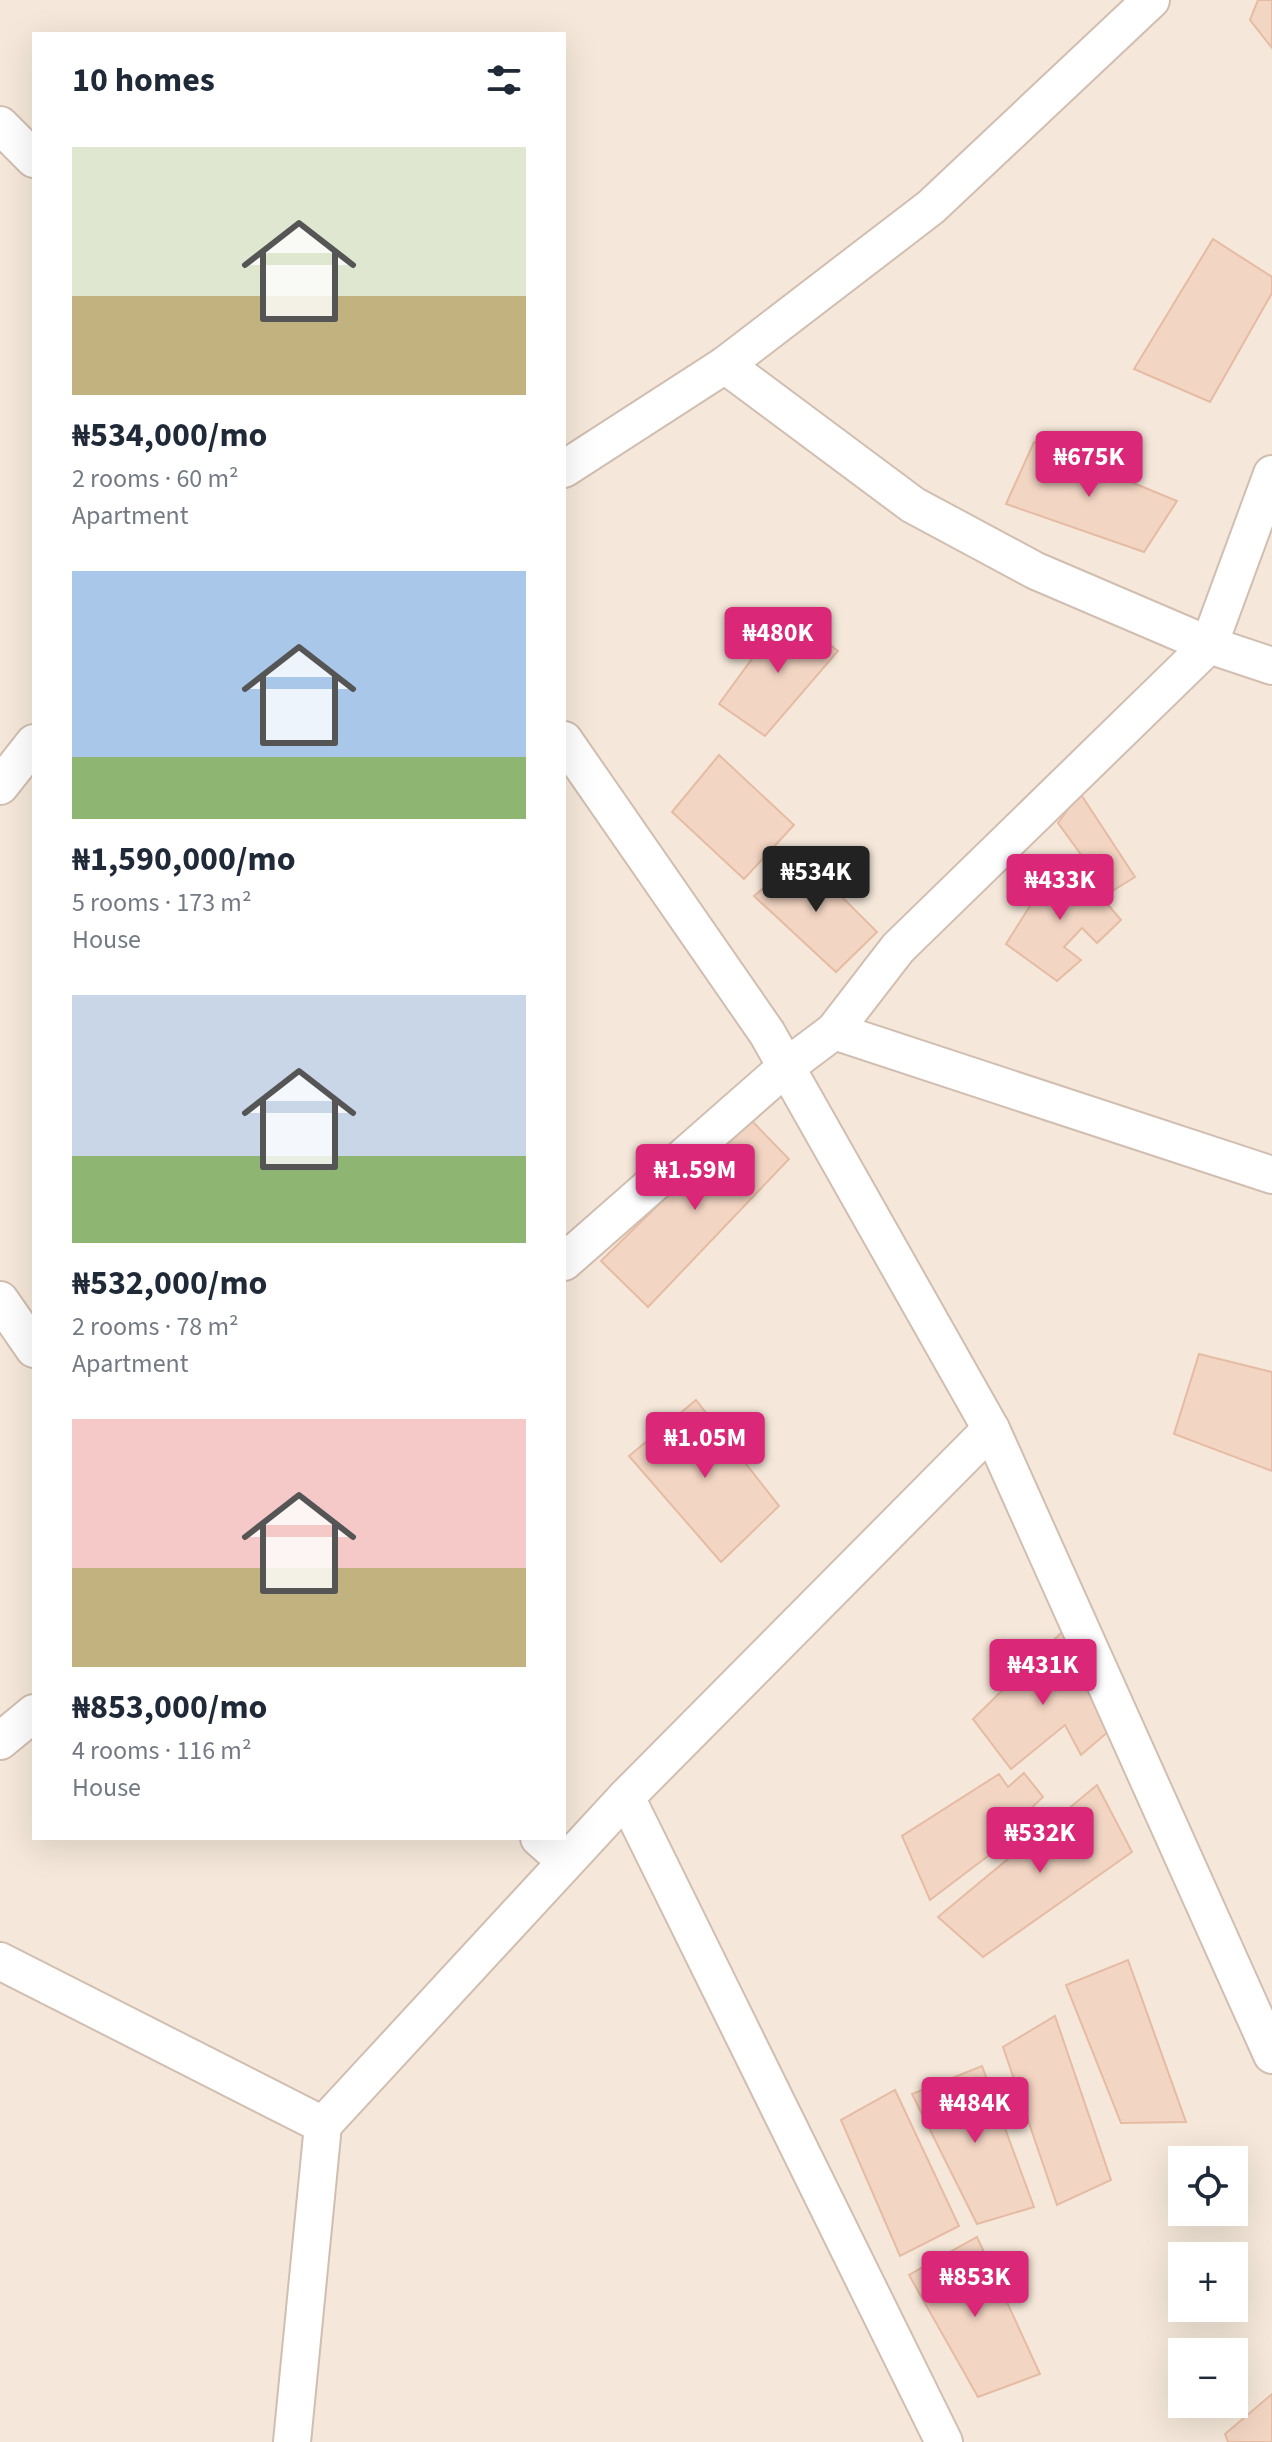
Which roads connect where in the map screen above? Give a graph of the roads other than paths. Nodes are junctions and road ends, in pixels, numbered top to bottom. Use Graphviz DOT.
graph roads {
  1 [pos="1151,0"];
  2 [pos="0,125"];
  3 [pos="32,157"];
  4 [pos="725,365"];
  5 [pos="566,468"];
  6 [pos="1272,474"];
  7 [pos="1209,645"];
  8 [pos="1272,666"];
  9 [pos="566,743"];
  10 [pos="834,1031"];
  11 [pos="786,1067"];
  12 [pos="1272,1175"];
  13 [pos="566,1260"];
  14 [pos="0,1300"];
  15 [pos="32,1346"];
  16 [pos="991,1429"];
  17 [pos="32,1715"];
  18 [pos="0,1741"];
  19 [pos="626,1797"];
  20 [pos="566,1839"];
  21 [pos="551,1849"];
  22 [pos="0,1961"];
  23 [pos="1259,1994"];
  24 [pos="1272,2055"];
  25 [pos="323,2125"];
  26 [pos="292,2442"];
  27 [pos="944,2442"];
  1 -- 4 [label="street"];
  2 -- 3 [label="street"];
  4 -- 5 [label="street"];
  4 -- 7 [label="street"];
  6 -- 7 [label="street"];
  7 -- 8 [label="street"];
  7 -- 10 [label="street"];
  9 -- 11 [label="street"];
  10 -- 11 [label="street"];
  10 -- 12 [label="street"];
  11 -- 13 [label="street"];
  11 -- 16 [label="street"];
  14 -- 15 [label="street"];
  16 -- 19 [label="street"];
  16 -- 23 [label="street"];
  17 -- 18 [label="street"];
  19 -- 20 [label="street"];
  19 -- 27 [label="street"];
  21 -- 25 [label="street"];
  22 -- 25 [label="street"];
  23 -- 24 [label="street"];
  25 -- 26 [label="street"];
}
